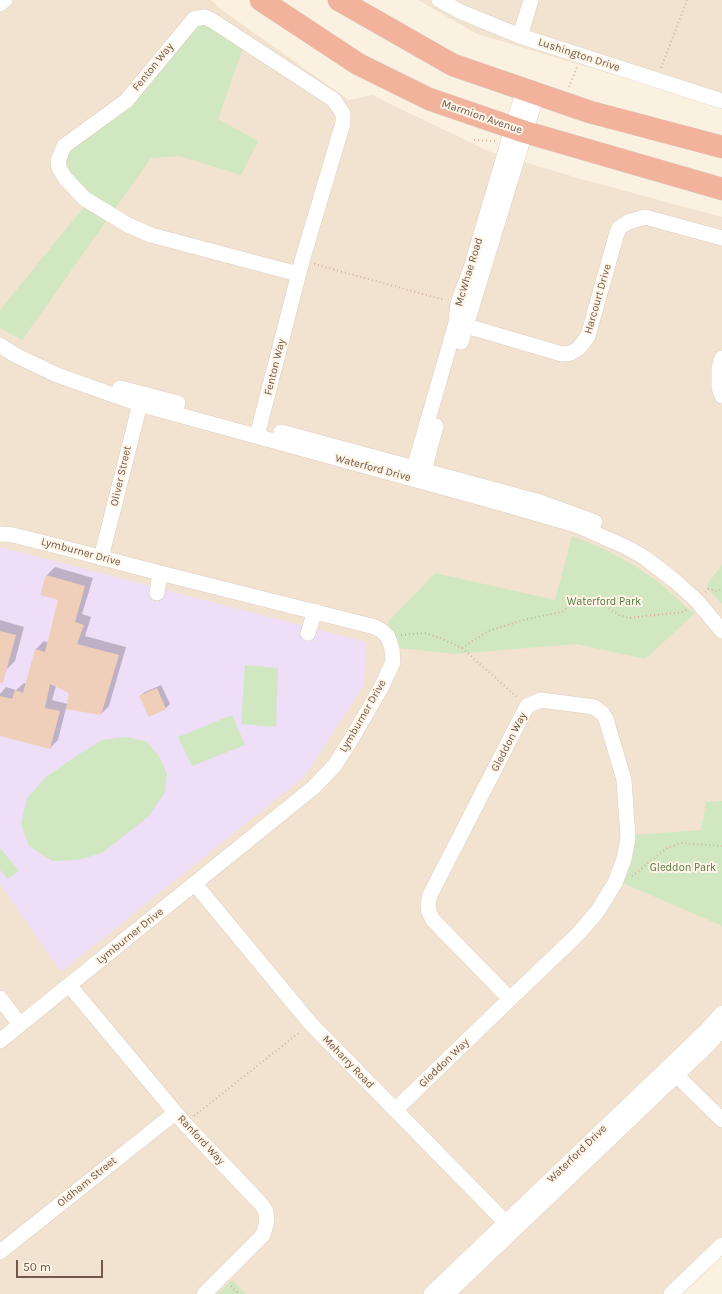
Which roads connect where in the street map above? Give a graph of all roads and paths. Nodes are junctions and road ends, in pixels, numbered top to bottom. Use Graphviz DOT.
graph roads {
  1 [pos="5,0"];
  2 [pos="261,0"];
  3 [pos="340,0"];
  4 [pos="439,0"];
  5 [pos="530,0"];
  6 [pos="687,0"];
  7 [pos="0,4"];
  8 [pos="520,36"];
  9 [pos="657,80"];
  10 [pos="531,92"];
  11 [pos="722,101"];
  12 [pos="518,129"];
  13 [pos="722,147"];
  14 [pos="722,189"];
  15 [pos="722,238"];
  16 [pos="300,268"];
  17 [pos="458,303"];
  18 [pos="461,325"];
  19 [pos="0,336"];
  20 [pos="0,345"];
  21 [pos="722,358"];
  22 [pos="722,396"];
  23 [pos="140,399"];
  24 [pos="258,431"];
  25 [pos="418,474"];
  26 [pos="0,534"];
  27 [pos="102,558"];
  28 [pos="160,574"];
  29 [pos="157,593"];
  30 [pos="697,601"];
  31 [pos="315,611"];
  32 [pos="722,615"];
  33 [pos="722,631"];
  34 [pos="308,633"];
  35 [pos="388,637"];
  36 [pos="462,648"];
  37 [pos="527,706"];
  38 [pos="722,846"];
  39 [pos="619,875"];
  40 [pos="195,884"];
  41 [pos="69,985"];
  42 [pos="0,998"];
  43 [pos="510,1000"];
  44 [pos="722,1013"];
  45 [pos="310,1023"];
  46 [pos="20,1025"];
  47 [pos="722,1029"];
  48 [pos="0,1041"];
  49 [pos="672,1071"];
  50 [pos="395,1110"];
  51 [pos="180,1118"];
  52 [pos="722,1120"];
  53 [pos="509,1226"];
  54 [pos="722,1245"];
  55 [pos="0,1252"];
  56 [pos="204,1294"];
  57 [pos="431,1294"];
  58 [pos="447,1294"];
  59 [pos="671,1294"];
  1 -- 7 [label="street"];
  2 -- 12 [label="highway, Marmion Avenue"];
  3 -- 10 [label="highway"];
  4 -- 8 [label="street, Lushington Drive"];
  5 -- 8 [label="street"];
  6 -- 9 [label="path"];
  8 -- 9 [label="street, Lushington Drive"];
  9 -- 11 [label="street, Lushington Drive"];
  10 -- 12 [label="street, McWhae Road"];
  10 -- 13 [label="highway"];
  12 -- 14 [label="highway, Marmion Avenue"];
  12 -- 17 [label="street, McWhae Road"];
  12 -- 18 [label="street, McWhae Road"];
  15 -- 18 [label="street, Harcourt Drive"];
  16 -- 16 [label="street, Fenton Way"];
  16 -- 17 [label="path"];
  16 -- 24 [label="street, Fenton Way"];
  17 -- 18 [label="street, McWhae Road"];
  18 -- 25 [label="street, McWhae Road"];
  19 -- 23 [label="street, Waterford Drive"];
  20 -- 23 [label="street, Waterford Drive"];
  21 -- 22 [label="street"];
  23 -- 24 [label="street, Waterford Drive"];
  23 -- 27 [label="street, Oliver Street"];
  24 -- 25 [label="street, Waterford Drive"];
  25 -- 30 [label="street, Waterford Drive"];
  25 -- 32 [label="street, Waterford Drive"];
  26 -- 27 [label="street, Lymburner Drive"];
  27 -- 28 [label="street, Lymburner Drive"];
  28 -- 29 [label="street"];
  28 -- 31 [label="street, Lymburner Drive"];
  30 -- 33 [label="street, Waterford Drive"];
  30 -- 36 [label="path"];
  31 -- 34 [label="street"];
  31 -- 35 [label="street, Lymburner Drive"];
  35 -- 36 [label="path"];
  35 -- 40 [label="street, Lymburner Drive"];
  36 -- 37 [label="path"];
  37 -- 39 [label="street, Gleddon Way"];
  37 -- 43 [label="street, Gleddon Way"];
  38 -- 39 [label="path"];
  39 -- 43 [label="street, Gleddon Way"];
  40 -- 41 [label="street, Lymburner Drive"];
  40 -- 45 [label="street, Meharry Road"];
  41 -- 46 [label="street, Lymburner Drive"];
  41 -- 51 [label="street, Ranford Way"];
  42 -- 46 [label="street"];
  43 -- 50 [label="street, Gleddon Way"];
  44 -- 49 [label="street, Waterford Drive"];
  45 -- 50 [label="street, Meharry Road"];
  45 -- 51 [label="path"];
  46 -- 48 [label="street, Lymburner Drive"];
  47 -- 49 [label="street, Waterford Drive"];
  49 -- 52 [label="street"];
  49 -- 53 [label="street, Waterford Drive"];
  50 -- 53 [label="street, Meharry Road"];
  51 -- 55 [label="street, Oldham Street"];
  51 -- 56 [label="street, Ranford Way"];
  53 -- 57 [label="street, Waterford Drive"];
  53 -- 58 [label="street, Waterford Drive"];
  54 -- 59 [label="street"];
}
